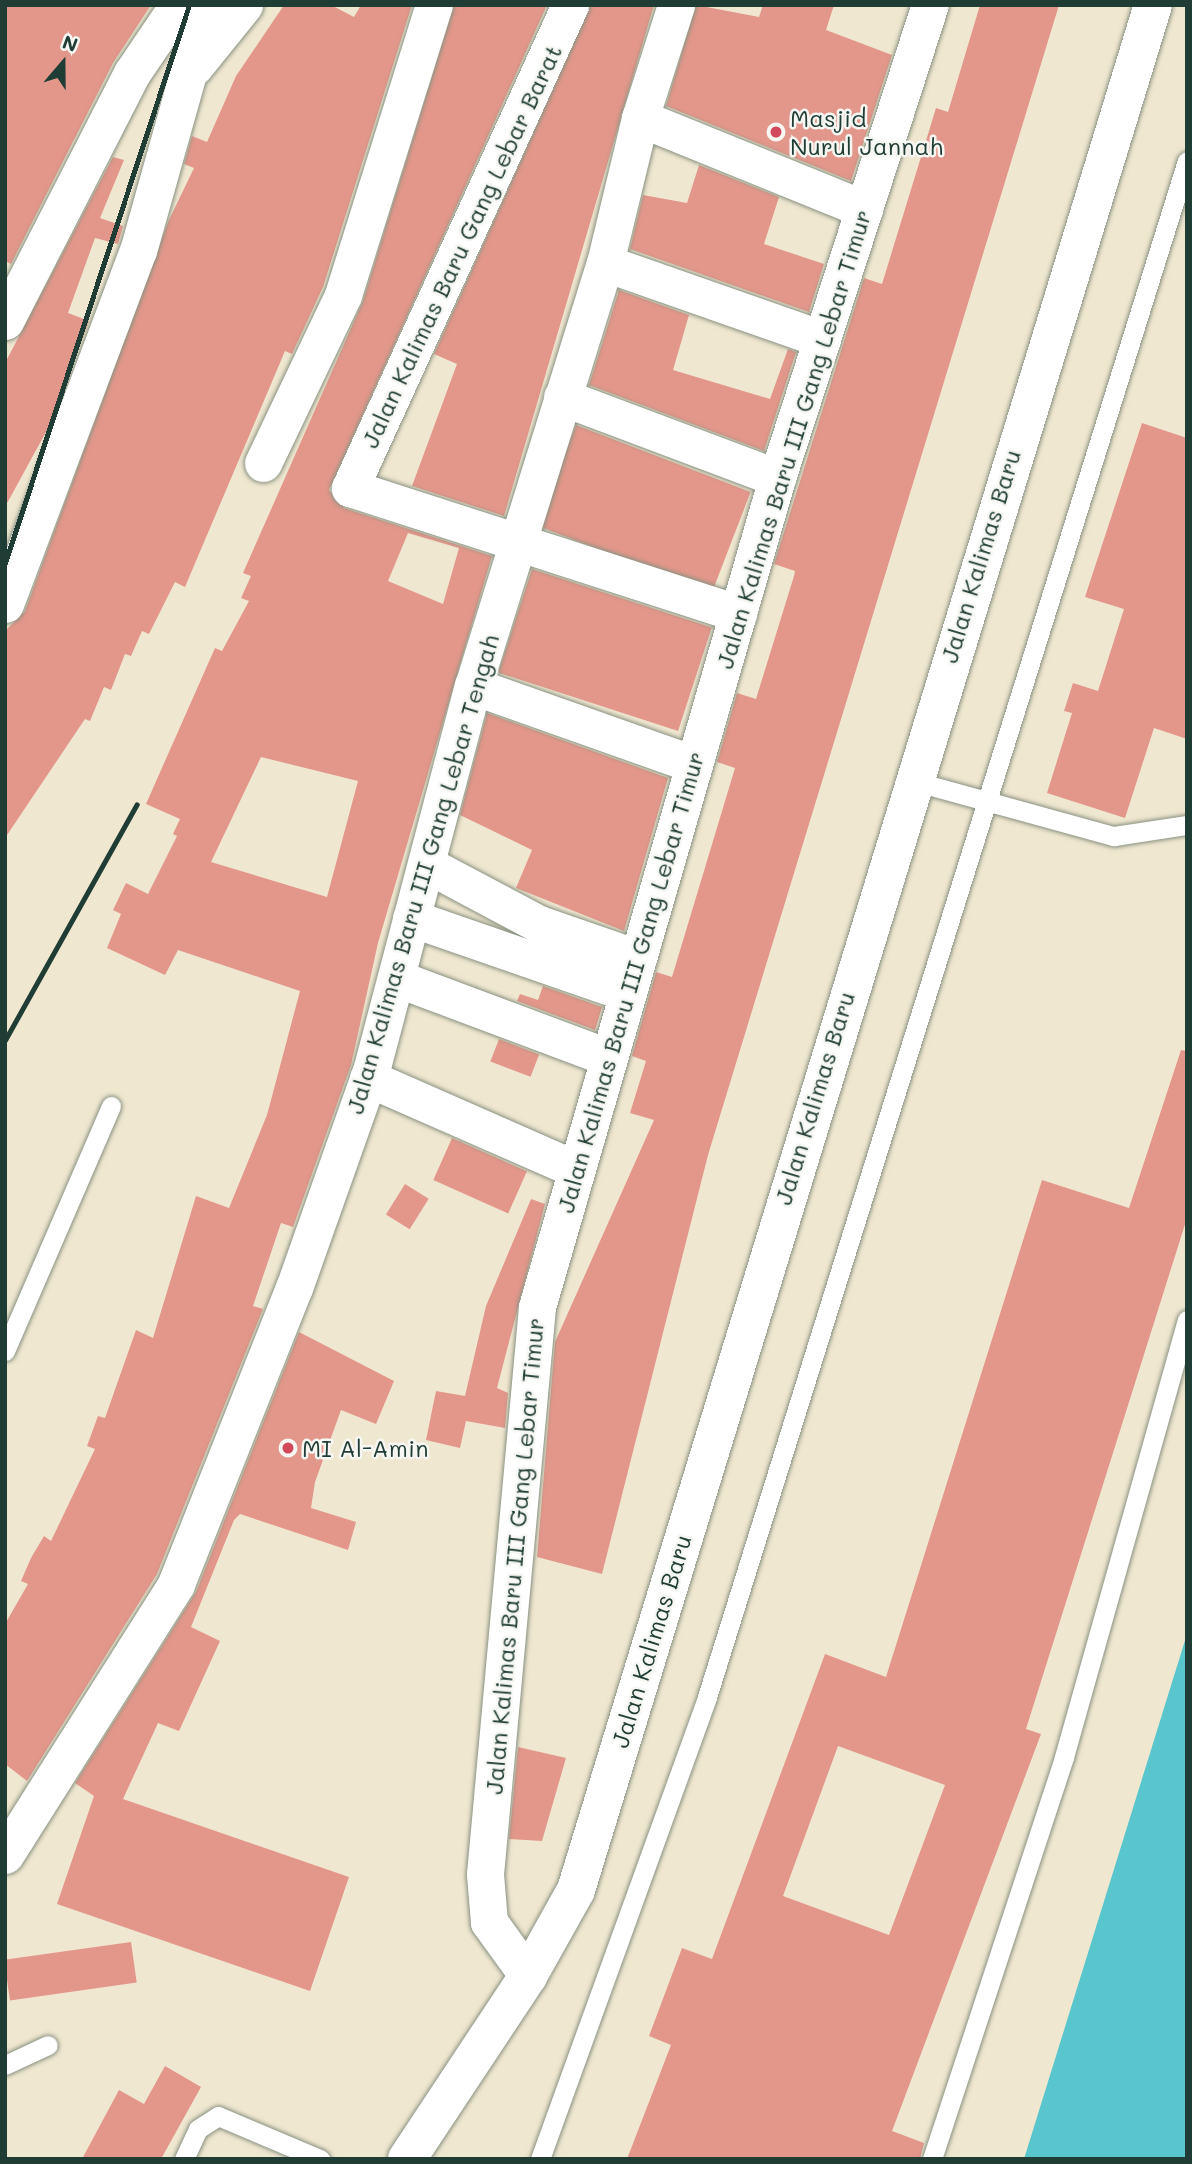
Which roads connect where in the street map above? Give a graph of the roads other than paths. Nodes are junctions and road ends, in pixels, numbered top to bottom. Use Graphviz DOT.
graph roads {
  1 [pos="178,5"];
  2 [pos="207,5"];
  3 [pos="244,5"];
  4 [pos="435,5"];
  5 [pos="570,5"];
  6 [pos="676,5"];
  7 [pos="930,5"];
  8 [pos="1153,5"];
  9 [pos="187,75"];
  10 [pos="640,118"];
  11 [pos="1187,161"];
  12 [pos="864,209"];
  13 [pos="605,262"];
  14 [pos="5,321"];
  15 [pos="822,340"];
  16 [pos="562,397"];
  17 [pos="263,463"];
  18 [pos="777,478"];
  19 [pos="515,541"];
  20 [pos="5,604"];
  21 [pos="738,614"];
  22 [pos="473,685"];
  23 [pos="693,764"];
  24 [pos="910,780"];
  25 [pos="987,804"];
  26 [pos="1187,825"];
  27 [pos="426,864"];
  28 [pos="411,918"];
  29 [pos="637,958"];
  30 [pos="396,978"];
  31 [pos="627,993"];
  32 [pos="607,1058"];
  33 [pos="368,1078"];
  34 [pos="111,1106"];
  35 [pos="575,1169"];
  36 [pos="1187,1320"];
  37 [pos="5,1350"];
  38 [pos="5,1855"];
  39 [pos="528,1976"];
  40 [pos="48,2045"];
  41 [pos="5,2065"];
  42 [pos="184,2159"];
  43 [pos="320,2159"];
  44 [pos="407,2159"];
  45 [pos="540,2159"];
  46 [pos="932,2159"];
  1 -- 14 [label="street"];
  2 -- 9 [label="street"];
  3 -- 9 [label="street"];
  4 -- 17 [label="street"];
  5 -- 19 [label="street, Jalan Kalimas Baru Gang Lebar Barat"];
  6 -- 10 [label="street, Jalan Kalimas Baru III Gang Lebar Tengah"];
  7 -- 12 [label="street, Jalan Kalimas Baru III Gang Lebar Timur"];
  8 -- 24 [label="street, Jalan Kalimas Baru"];
  9 -- 20 [label="street"];
  10 -- 12 [label="street"];
  10 -- 13 [label="street, Jalan Kalimas Baru III Gang Lebar Tengah"];
  11 -- 25 [label="lane"];
  12 -- 15 [label="street, Jalan Kalimas Baru III Gang Lebar Timur"];
  13 -- 15 [label="street"];
  13 -- 16 [label="street, Jalan Kalimas Baru III Gang Lebar Tengah"];
  15 -- 18 [label="street, Jalan Kalimas Baru III Gang Lebar Timur"];
  16 -- 18 [label="street"];
  16 -- 19 [label="street, Jalan Kalimas Baru III Gang Lebar Tengah"];
  18 -- 21 [label="street, Jalan Kalimas Baru III Gang Lebar Timur"];
  19 -- 21 [label="street"];
  19 -- 22 [label="street, Jalan Kalimas Baru III Gang Lebar Tengah"];
  21 -- 23 [label="street, Jalan Kalimas Baru III Gang Lebar Timur"];
  22 -- 23 [label="street"];
  22 -- 27 [label="street, Jalan Kalimas Baru III Gang Lebar Tengah"];
  23 -- 29 [label="street, Jalan Kalimas Baru III Gang Lebar Timur"];
  24 -- 25 [label="lane"];
  24 -- 39 [label="street, Jalan Kalimas Baru"];
  25 -- 26 [label="lane"];
  25 -- 45 [label="lane"];
  27 -- 28 [label="street, Jalan Kalimas Baru III Gang Lebar Tengah"];
  27 -- 29 [label="street"];
  28 -- 30 [label="street, Jalan Kalimas Baru III Gang Lebar Tengah"];
  28 -- 31 [label="street"];
  29 -- 31 [label="street, Jalan Kalimas Baru III Gang Lebar Timur"];
  30 -- 32 [label="street"];
  30 -- 33 [label="street, Jalan Kalimas Baru III Gang Lebar Tengah"];
  31 -- 32 [label="street, Jalan Kalimas Baru III Gang Lebar Timur"];
  32 -- 35 [label="street, Jalan Kalimas Baru III Gang Lebar Timur"];
  33 -- 35 [label="street"];
  33 -- 38 [label="street, Jalan Kalimas Baru III Gang Lebar Tengah"];
  34 -- 37 [label="lane"];
  35 -- 39 [label="street, Jalan Kalimas Baru III Gang Lebar Timur"];
  36 -- 46 [label="lane"];
  39 -- 44 [label="street, Jalan Kalimas Baru"];
  40 -- 41 [label="lane"];
  42 -- 43 [label="lane"];
}
